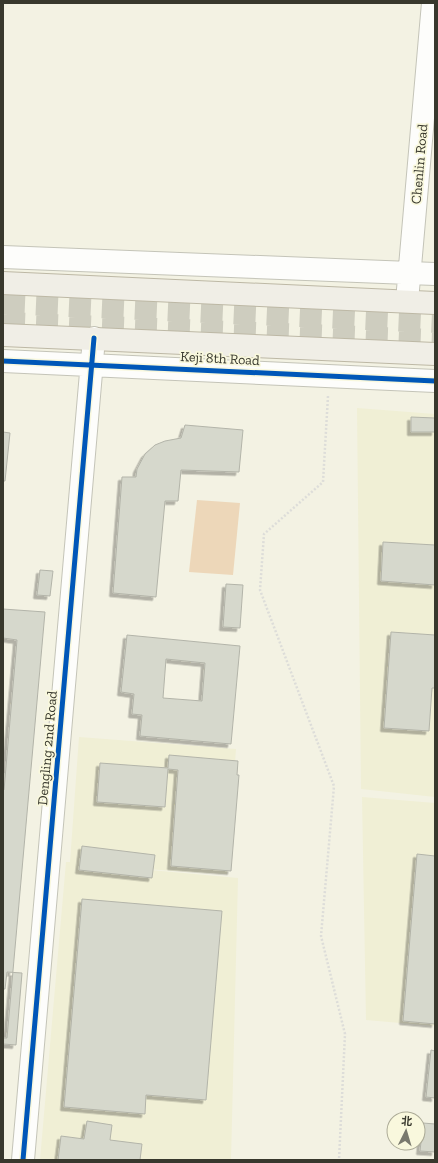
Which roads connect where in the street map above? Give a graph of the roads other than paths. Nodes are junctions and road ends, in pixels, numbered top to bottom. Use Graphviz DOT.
graph roads {
  1 [pos="433,3"];
  2 [pos="3,257"];
  3 [pos="410,273"];
  4 [pos="435,274"];
  5 [pos="3,283"];
  6 [pos="407,301"];
  7 [pos="435,303"];
  8 [pos="3,335"];
  9 [pos="94,338"];
  10 [pos="435,354"];
  11 [pos="3,361"];
  12 [pos="92,364"];
  13 [pos="435,381"];
  14 [pos="23,1160"];
  1 -- 3 [label="street, Chenlin Road"];
  2 -- 3 [label="street"];
  3 -- 4 [label="street"];
  3 -- 6 [label="street, Chenlin Road"];
  5 -- 6 [label="main road"];
  6 -- 7 [label="main road"];
  8 -- 9 [label="main road, Keji 8th Road"];
  9 -- 10 [label="main road, Keji 8th Road"];
  9 -- 12 [label="street, Dengling 2nd Road"];
  11 -- 12 [label="street, Keji 8th Road"];
  12 -- 13 [label="street, Keji 8th Road"];
  12 -- 14 [label="street, Dengling 2nd Road"];
}
